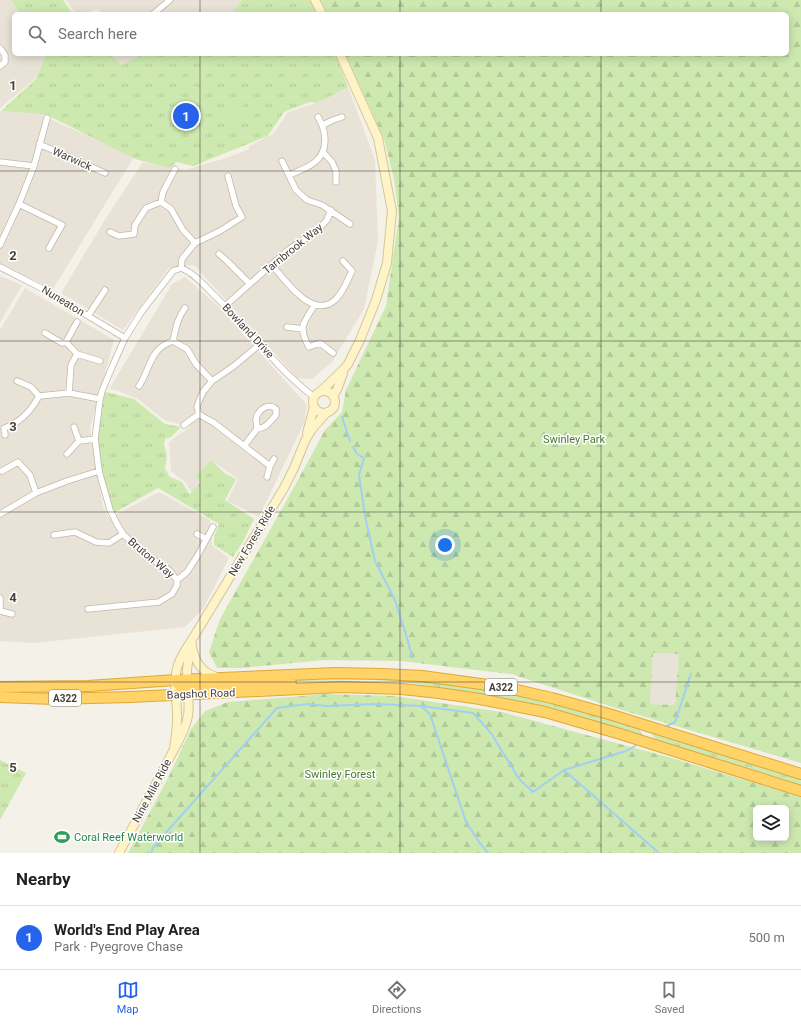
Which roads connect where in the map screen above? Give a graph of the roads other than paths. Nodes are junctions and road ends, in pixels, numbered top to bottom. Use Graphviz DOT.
graph roads {
  1 [pos="170,0"];
  2 [pos="316,0"];
  3 [pos="156,12"];
  4 [pos="321,12"];
  5 [pos="0,48"];
  6 [pos="341,56"];
  7 [pos="0,66"];
  8 [pos="318,117"];
  9 [pos="342,117"];
  10 [pos="47,118"];
  11 [pos="323,125"];
  12 [pos="40,144"];
  13 [pos="323,152"];
  14 [pos="282,161"];
  15 [pos="0,162"];
  16 [pos="34,166"];
  17 [pos="175,169"];
  18 [pos="105,173"];
  19 [pos="289,175"];
  20 [pos="228,176"];
  21 [pos="336,182"];
  22 [pos="161,202"];
  23 [pos="19,204"];
  24 [pos="331,210"];
  25 [pos="350,224"];
  26 [pos="110,232"];
  27 [pos="195,243"];
  28 [pos="0,245"];
  29 [pos="49,248"];
  30 [pos="219,254"];
  31 [pos="343,261"];
  32 [pos="272,265"];
  33 [pos="0,267"];
  34 [pos="181,268"];
  35 [pos="250,284"];
  36 [pos="105,290"];
  37 [pos="315,305"];
  38 [pos="225,306"];
  39 [pos="186,308"];
  40 [pos="88,316"];
  41 [pos="78,322"];
  42 [pos="287,327"];
  43 [pos="303,328"];
  44 [pos="45,333"];
  45 [pos="125,338"];
  46 [pos="173,341"];
  47 [pos="66,342"];
  48 [pos="260,344"];
  49 [pos="333,353"];
  50 [pos="77,354"];
  51 [pos="100,361"];
  52 [pos="343,370"];
  53 [pos="17,381"];
  54 [pos="212,381"];
  55 [pos="139,386"];
  56 [pos="321,391"];
  57 [pos="69,393"];
  58 [pos="39,396"];
  59 [pos="333,396"];
  60 [pos="314,397"];
  61 [pos="100,399"];
  62 [pos="314,407"];
  63 [pos="327,412"];
  64 [pos="199,414"];
  65 [pos="184,425"];
  66 [pos="74,427"];
  67 [pos="3,429"];
  68 [pos="257,429"];
  69 [pos="95,439"];
  70 [pos="79,441"];
  71 [pos="305,442"];
  72 [pos="244,446"];
  73 [pos="67,454"];
  74 [pos="274,459"];
  75 [pos="270,466"];
  76 [pos="2,471"];
  77 [pos="99,471"];
  78 [pos="267,477"];
  79 [pos="36,493"];
  80 [pos="0,514"];
  81 [pos="213,528"];
  82 [pos="123,534"];
  83 [pos="197,534"];
  84 [pos="54,535"];
  85 [pos="206,539"];
  86 [pos="177,580"];
  87 [pos="0,598"];
  88 [pos="88,609"];
  89 [pos="0,610"];
  90 [pos="12,614"];
  91 [pos="192,642"];
  92 [pos="221,678"];
  93 [pos="176,686"];
  94 [pos="0,687"];
  95 [pos="188,688"];
  96 [pos="0,697"];
  97 [pos="174,749"];
  98 [pos="801,774"];
  99 [pos="801,791"];
  100 [pos="119,853"];
  1 -- 3 [label="street"];
  2 -- 4 [label="main road"];
  5 -- 7 [label="street"];
  6 -- 52 [label="main road"];
  8 -- 11 [label="street"];
  9 -- 11 [label="street"];
  10 -- 12 [label="street, Warwick"];
  11 -- 13 [label="street"];
  12 -- 16 [label="street, Warwick"];
  12 -- 18 [label="street, Warwick"];
  13 -- 19 [label="street"];
  13 -- 21 [label="street"];
  14 -- 19 [label="street, Tarnbrook Way"];
  15 -- 16 [label="street"];
  16 -- 23 [label="street, Warwick"];
  17 -- 22 [label="street"];
  19 -- 24 [label="street, Tarnbrook Way"];
  20 -- 27 [label="street"];
  22 -- 26 [label="street"];
  22 -- 27 [label="street"];
  23 -- 28 [label="street, Warwick"];
  23 -- 29 [label="street"];
  24 -- 25 [label="street, Tarnbrook Way"];
  24 -- 32 [label="street, Tarnbrook Way"];
  27 -- 34 [label="street"];
  30 -- 35 [label="street"];
  31 -- 37 [label="street"];
  32 -- 35 [label="street, Tarnbrook Way"];
  32 -- 37 [label="street"];
  33 -- 40 [label="street, Nuneaton"];
  34 -- 38 [label="street, Bowland Drive"];
  34 -- 45 [label="street, Bruton Way"];
  35 -- 38 [label="street, Tarnbrook Way"];
  36 -- 40 [label="street"];
  37 -- 43 [label="street"];
  38 -- 48 [label="street, Bowland Drive"];
  39 -- 46 [label="street"];
  40 -- 45 [label="street, Nuneaton"];
  41 -- 47 [label="street"];
  42 -- 43 [label="street"];
  43 -- 49 [label="street"];
  44 -- 47 [label="street"];
  45 -- 61 [label="street, Bruton Way"];
  46 -- 54 [label="street"];
  46 -- 55 [label="street"];
  47 -- 50 [label="street"];
  48 -- 54 [label="street"];
  48 -- 60 [label="street, Bowland Drive"];
  50 -- 51 [label="street"];
  50 -- 57 [label="street"];
  52 -- 56 [label="main road"];
  52 -- 59 [label="main road"];
  53 -- 58 [label="street"];
  54 -- 64 [label="street"];
  56 -- 59 [label="main road"];
  56 -- 60 [label="main road"];
  57 -- 58 [label="street"];
  57 -- 61 [label="street"];
  58 -- 67 [label="street"];
  59 -- 63 [label="main road"];
  60 -- 62 [label="main road"];
  61 -- 69 [label="street, Bruton Way"];
  62 -- 63 [label="main road"];
  62 -- 71 [label="main road, New Forest Ride"];
  63 -- 71 [label="main road, New Forest Ride"];
  64 -- 65 [label="street"];
  64 -- 72 [label="street"];
  66 -- 70 [label="street"];
  68 -- 72 [label="street"];
  69 -- 70 [label="street"];
  69 -- 77 [label="street, Bruton Way"];
  70 -- 73 [label="street"];
  71 -- 91 [label="main road, New Forest Ride"];
  72 -- 75 [label="street"];
  74 -- 75 [label="street"];
  75 -- 78 [label="street"];
  76 -- 79 [label="street"];
  77 -- 79 [label="street"];
  77 -- 82 [label="street, Bruton Way"];
  79 -- 80 [label="street"];
  81 -- 85 [label="street"];
  82 -- 84 [label="street"];
  82 -- 86 [label="street, Bruton Way"];
  83 -- 85 [label="street"];
  85 -- 86 [label="street"];
  86 -- 88 [label="street, Bruton Way"];
  87 -- 89 [label="street"];
  89 -- 90 [label="street"];
  91 -- 92 [label="main road"];
  91 -- 93 [label="main road, New Forest Ride"];
  91 -- 95 [label="main road, New Forest Ride"];
  92 -- 95 [label="highway, Bagshot Road / A322"];
  92 -- 98 [label="highway, Bagshot Road / A322"];
  93 -- 94 [label="highway, Bagshot Road / A322"];
  93 -- 95 [label="highway, Bagshot Road / A322"];
  93 -- 95 [label="highway, Bagshot Road / A322"];
  93 -- 96 [label="highway, Bagshot Road / A322"];
  93 -- 97 [label="main road, Nine Mile Ride"];
  95 -- 97 [label="main road, Nine Mile Ride"];
  95 -- 99 [label="highway, Bagshot Road / A322"];
  97 -- 100 [label="main road, Nine Mile Ride"];
}
